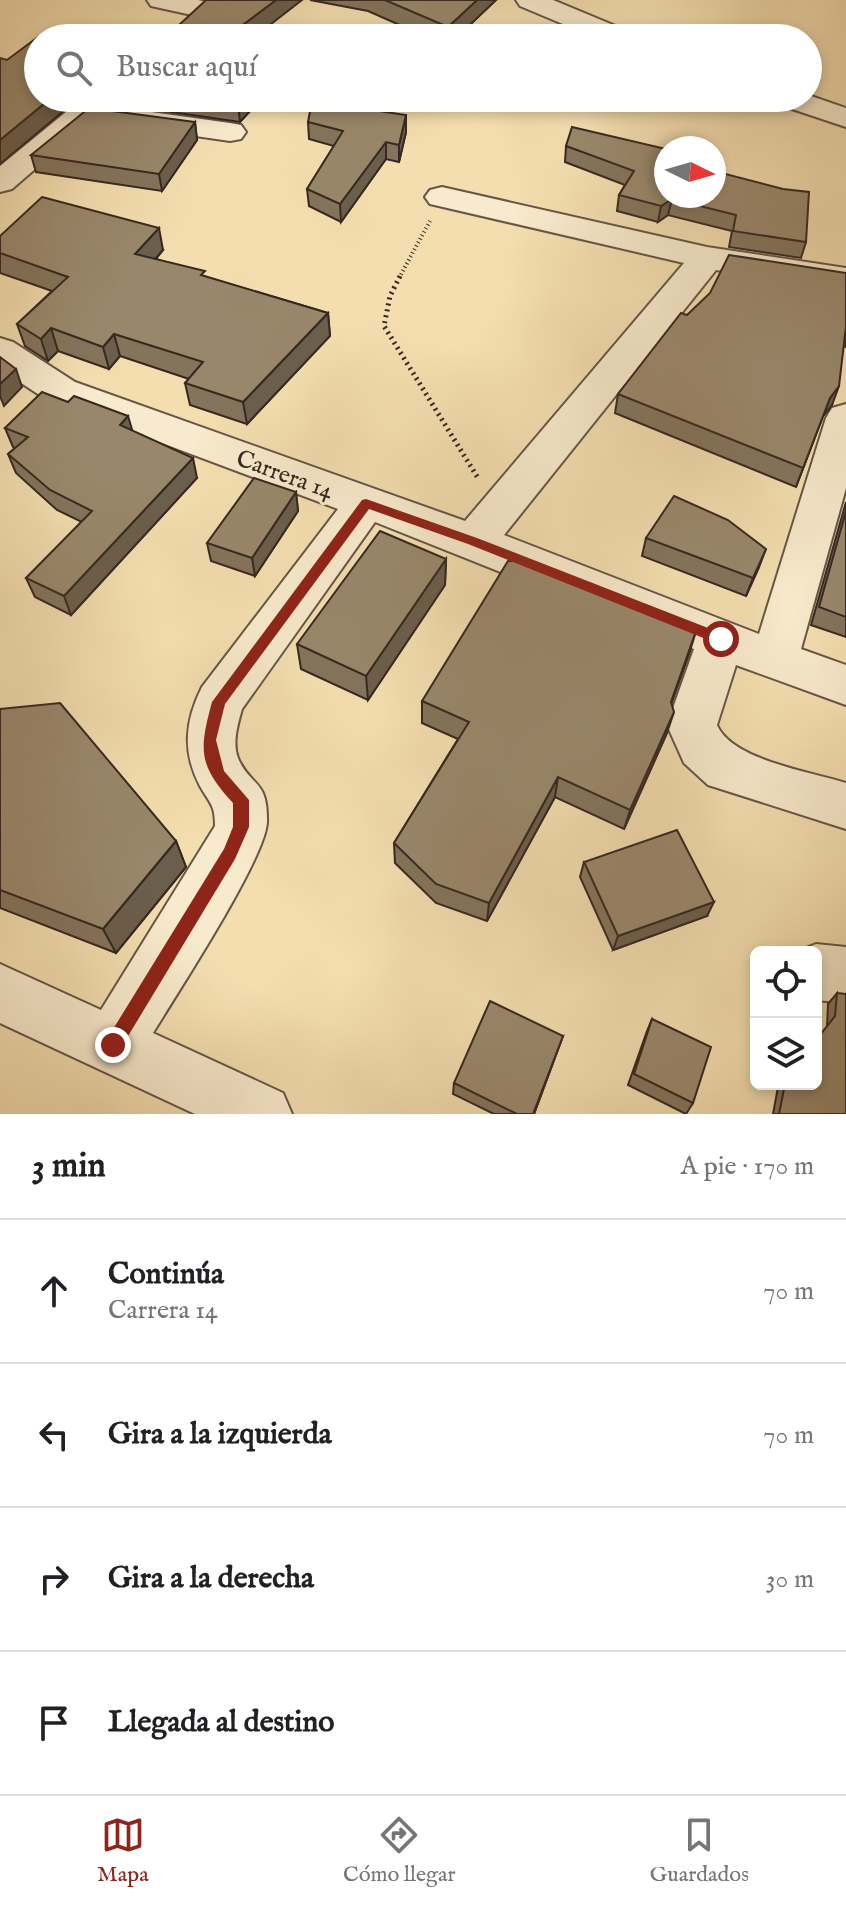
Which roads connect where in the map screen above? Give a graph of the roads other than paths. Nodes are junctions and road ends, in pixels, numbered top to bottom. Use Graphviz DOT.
graph roads {
  1 [pos="161,0"];
  2 [pos="530,0"];
  3 [pos="206,4"];
  4 [pos="582,8"];
  5 [pos="184,24"];
  6 [pos="602,24"];
  7 [pos="822,110"];
  8 [pos="86,112"];
  9 [pos="130,112"];
  10 [pos="846,118"];
  11 [pos="230,132"];
  12 [pos="0,182"];
  13 [pos="442,197"];
  14 [pos="707,258"];
  15 [pos="846,279"];
  16 [pos="0,351"];
  17 [pos="846,418"];
  18 [pos="366,503"];
  19 [pos="486,527"];
  20 [pos="721,639"];
  21 [pos="774,660"];
  22 [pos="846,685"];
  23 [pos="846,806"];
  24 [pos="822,973"];
  25 [pos="846,975"];
  26 [pos="0,993"];
  27 [pos="113,1045"];
  28 [pos="262,1114"];
  1 -- 3 [label="street"];
  2 -- 4 [label="street"];
  3 -- 5 [label="street"];
  4 -- 6 [label="street"];
  7 -- 10 [label="street"];
  8 -- 12 [label="street"];
  9 -- 11 [label="street"];
  13 -- 14 [label="street"];
  14 -- 15 [label="street"];
  14 -- 19 [label="street"];
  16 -- 18 [label="street, Carrera 14"];
  17 -- 21 [label="street"];
  18 -- 19 [label="street, Carrera 14"];
  18 -- 27 [label="street"];
  19 -- 20 [label="street, Carrera 14"];
  20 -- 21 [label="street, Carrera 14"];
  20 -- 23 [label="street"];
  21 -- 22 [label="street, Carrera 14"];
  24 -- 25 [label="street"];
  26 -- 27 [label="street"];
  27 -- 28 [label="street"];
}
